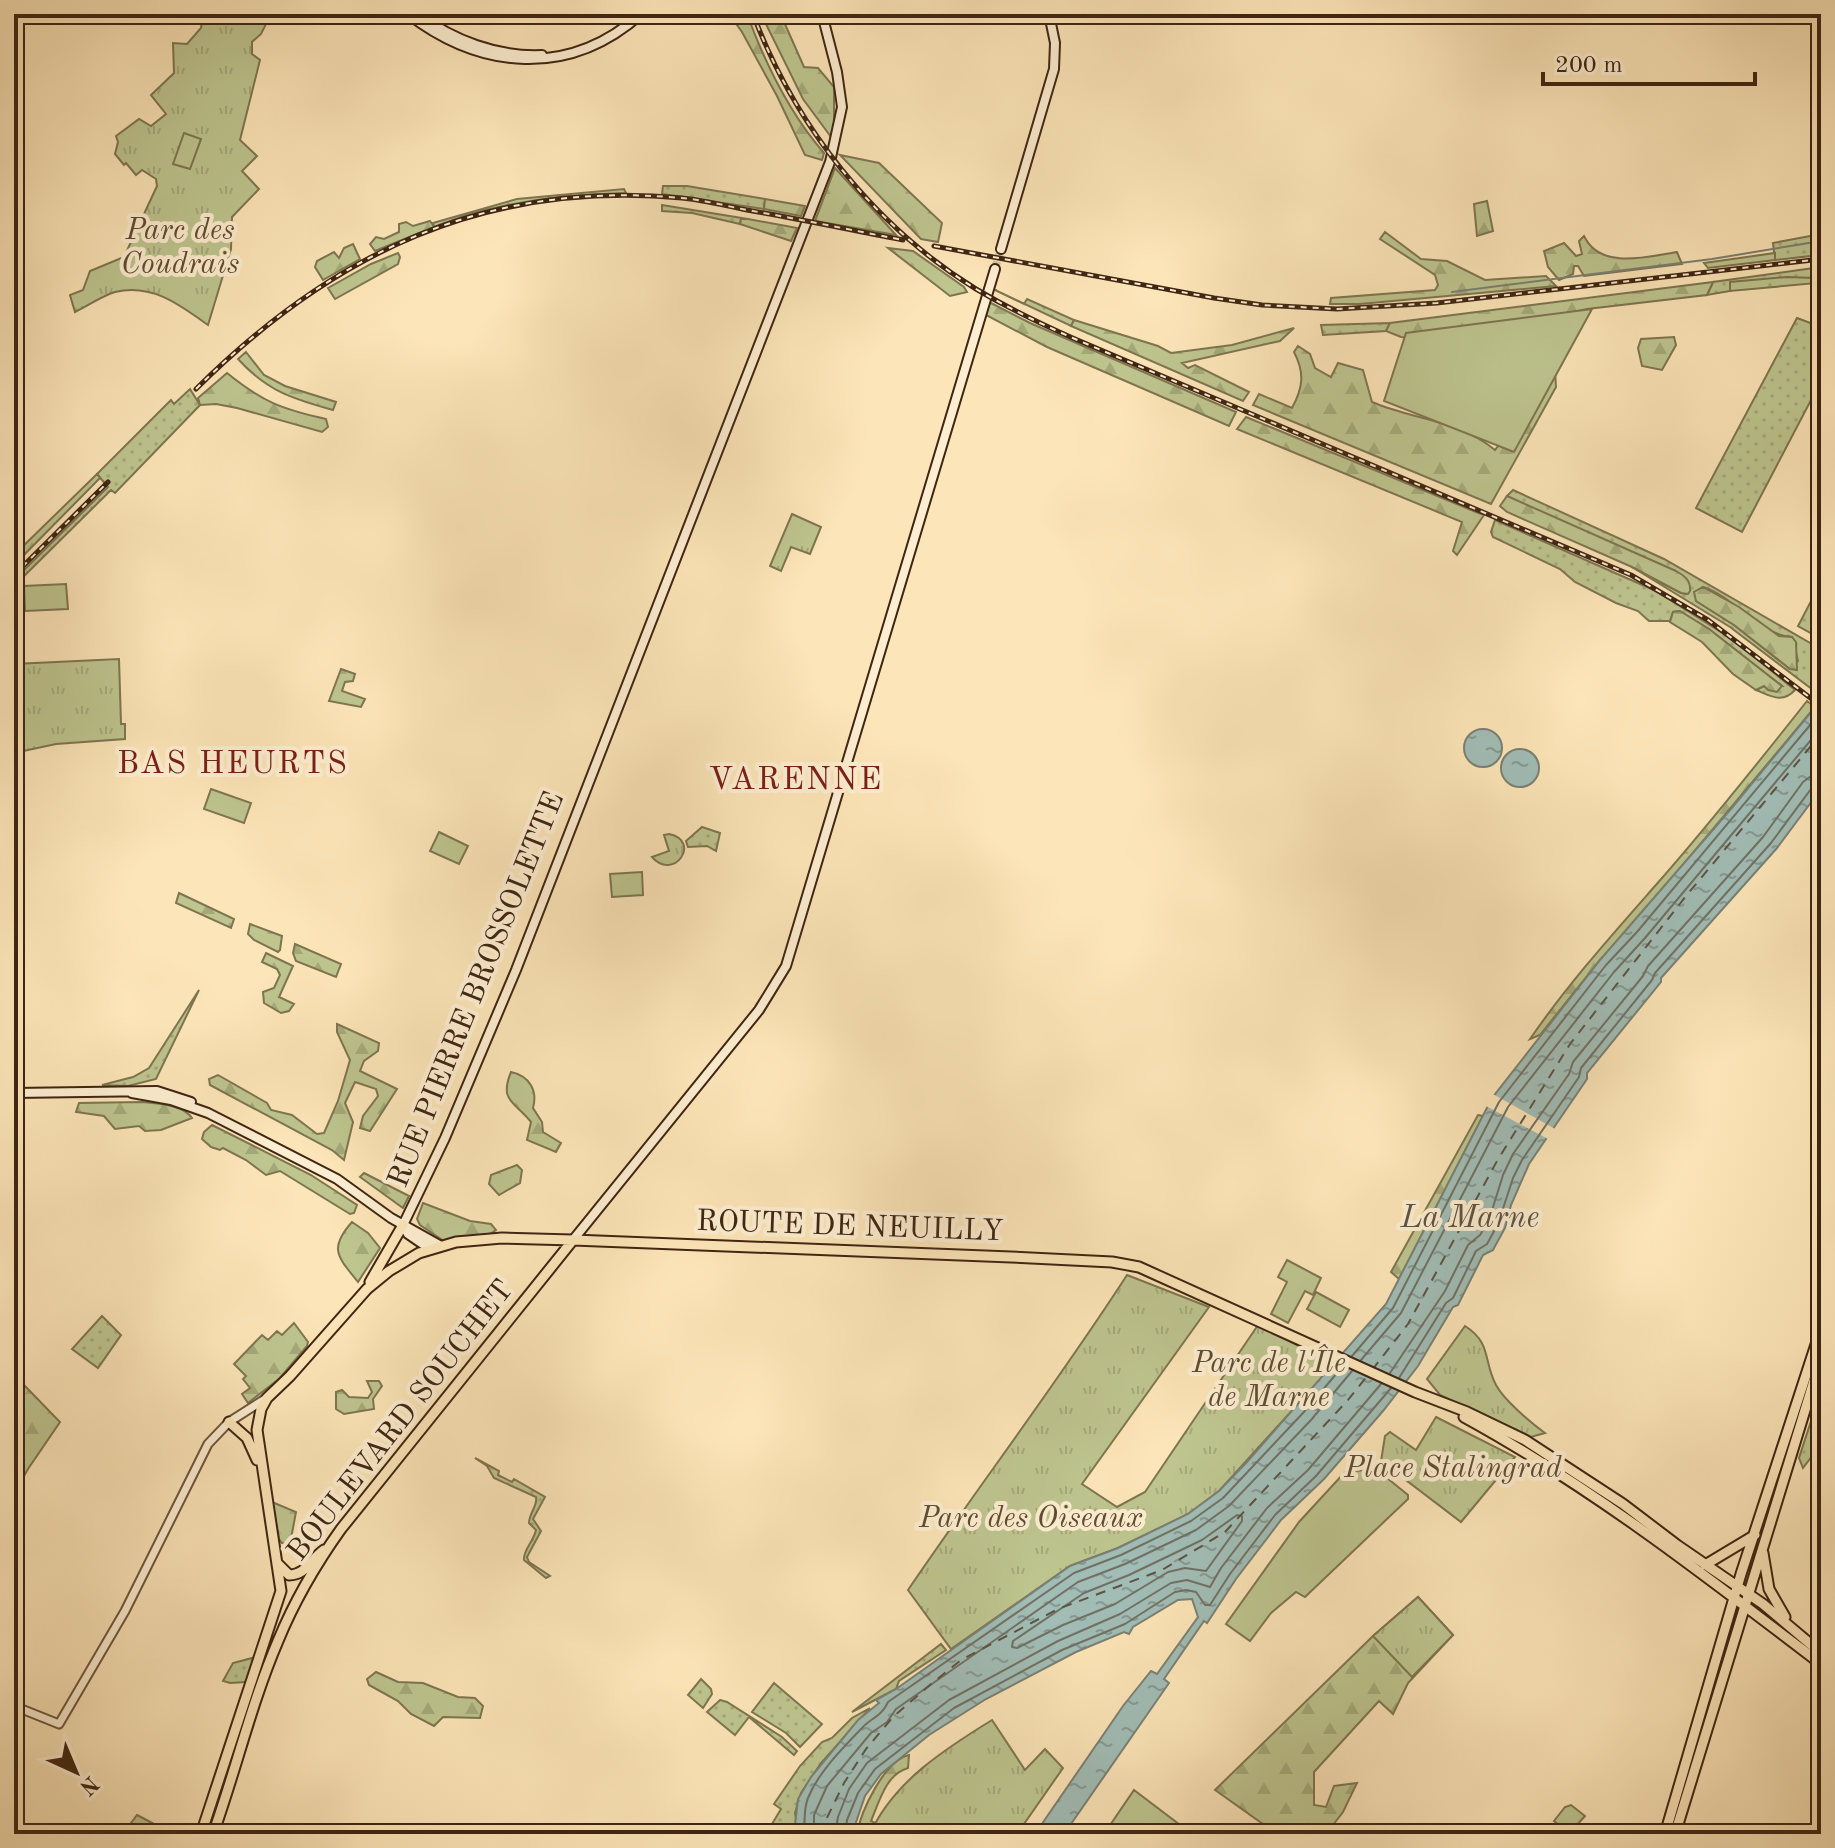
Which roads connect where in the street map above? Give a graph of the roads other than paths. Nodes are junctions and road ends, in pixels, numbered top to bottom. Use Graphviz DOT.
graph roads {
  1 [pos="408,14"];
  2 [pos="418,14"];
  3 [pos="641,14"];
  4 [pos="822,14"];
  5 [pos="1049,14"];
  6 [pos="558,56"];
  7 [pos="1001,249"];
  8 [pos="995,269"];
  9 [pos="14,1093"];
  10 [pos="403,1225"];
  11 [pos="573,1240"];
  12 [pos="441,1246"];
  13 [pos="430,1249"];
  14 [pos="367,1289"];
  15 [pos="1821,1329"];
  16 [pos="1821,1358"];
  17 [pos="267,1398"];
  18 [pos="1434,1399"];
  19 [pos="229,1422"];
  20 [pos="263,1479"];
  21 [pos="1755,1535"];
  22 [pos="329,1546"];
  23 [pos="1763,1549"];
  24 [pos="1703,1563"];
  25 [pos="278,1564"];
  26 [pos="1738,1586"];
  27 [pos="1749,1594"];
  28 [pos="1734,1597"];
  29 [pos="1746,1606"];
  30 [pos="1789,1624"];
  31 [pos="1821,1653"];
  32 [pos="1821,1664"];
  33 [pos="14,1706"];
  34 [pos="201,1834"];
  35 [pos="213,1834"];
  36 [pos="1665,1834"];
  37 [pos="1675,1834"];
  1 -- 6 [label="main road"];
  2 -- 6 [label="main road"];
  3 -- 6 [label="main road"];
  4 -- 10 [label="main road, RUE PIERRE BROSSOLETTE"];
  5 -- 7 [label="main road"];
  8 -- 11 [label="main road"];
  9 -- 10 [label="main road"];
  10 -- 12 [label="main road"];
  10 -- 13 [label="main road"];
  10 -- 14 [label="main road"];
  11 -- 12 [label="main road, ROUTE DE NEUILLY"];
  11 -- 18 [label="main road, ROUTE DE NEUILLY"];
  11 -- 22 [label="main road, BOULEVARD SOUCHET"];
  12 -- 13 [label="main road, ROUTE DE NEUILLY"];
  13 -- 14 [label="main road, ROUTE DE NEUILLY"];
  14 -- 17 [label="main road"];
  15 -- 21 [label="main road"];
  16 -- 23 [label="main road"];
  17 -- 19 [label="street"];
  17 -- 20 [label="main road"];
  18 -- 24 [label="main road"];
  18 -- 28 [label="main road"];
  19 -- 20 [label="main road"];
  19 -- 33 [label="street"];
  20 -- 25 [label="main road"];
  21 -- 24 [label="main road"];
  21 -- 26 [label="main road"];
  22 -- 25 [label="main road"];
  22 -- 35 [label="main road, BOULEVARD SOUCHET"];
  23 -- 27 [label="main road"];
  23 -- 30 [label="main road"];
  24 -- 26 [label="main road"];
  25 -- 34 [label="main road"];
  26 -- 27 [label="main road"];
  26 -- 28 [label="main road"];
  27 -- 29 [label="main road"];
  27 -- 30 [label="main road"];
  28 -- 29 [label="main road"];
  28 -- 36 [label="main road"];
  29 -- 32 [label="main road"];
  29 -- 37 [label="main road"];
  30 -- 31 [label="main road"];
}
